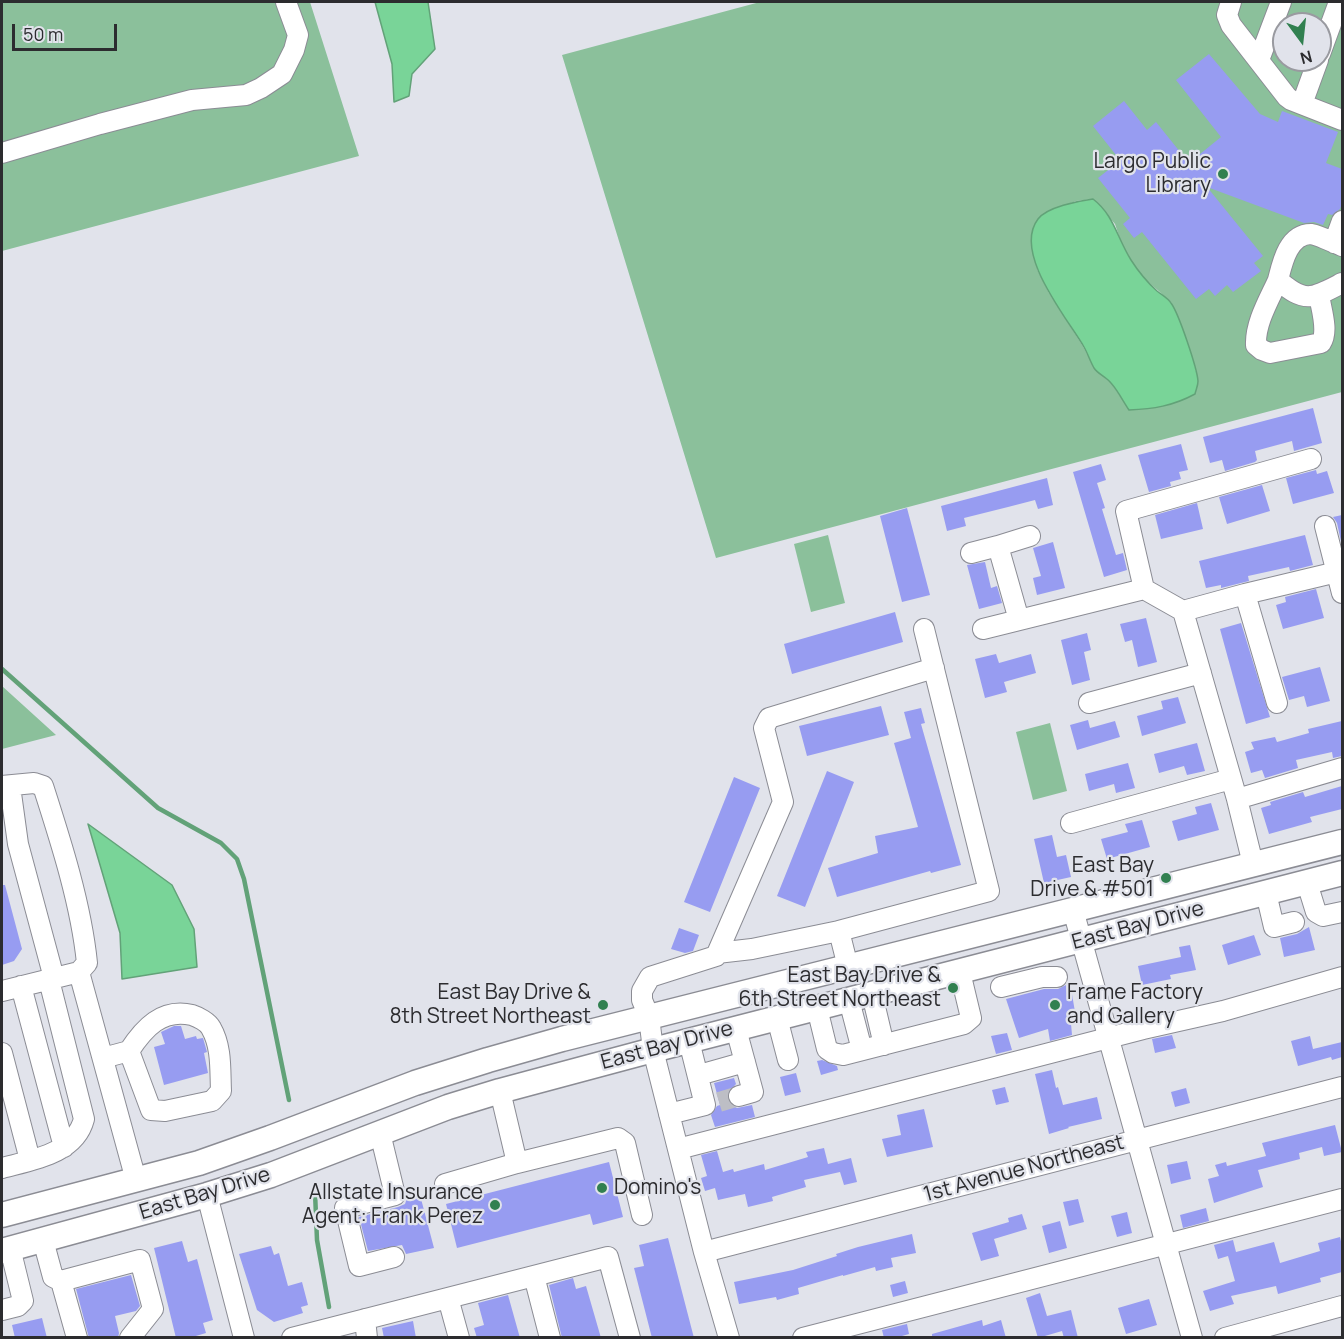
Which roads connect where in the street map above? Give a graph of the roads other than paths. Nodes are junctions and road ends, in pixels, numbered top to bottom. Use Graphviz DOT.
graph roads {
  1 [pos="286,2"];
  2 [pos="1231,2"];
  3 [pos="1281,2"];
  4 [pos="1339,2"];
  5 [pos="1332,21"];
  6 [pos="1259,60"];
  7 [pos="1314,72"];
  8 [pos="1302,104"];
  9 [pos="1342,120"];
  10 [pos="2,153"];
  11 [pos="1342,221"];
  12 [pos="1338,244"];
  13 [pos="1278,280"];
  14 [pos="1342,283"];
  15 [pos="1319,295"];
  16 [pos="1311,459"];
  17 [pos="1325,526"];
  18 [pos="1030,536"];
  19 [pos="998,546"];
  20 [pos="970,553"];
  21 [pos="1337,572"];
  22 [pos="1144,590"];
  23 [pos="1342,593"];
  24 [pos="1245,594"];
  25 [pos="1183,611"];
  26 [pos="1019,620"];
  27 [pos="924,629"];
  28 [pos="983,629"];
  29 [pos="934,668"];
  30 [pos="1201,673"];
  31 [pos="1089,703"];
  32 [pos="1277,703"];
  33 [pos="1342,768"];
  34 [pos="1231,779"];
  35 [pos="6,786"];
  36 [pos="1237,799"];
  37 [pos="1071,823"];
  38 [pos="1342,842"];
  39 [pos="1254,864"];
  40 [pos="1342,873"];
  41 [pos="1306,883"];
  42 [pos="1266,893"];
  43 [pos="1073,910"];
  44 [pos="1342,912"];
  45 [pos="1294,922"];
  46 [pos="839,931"];
  47 [pos="1082,941"];
  48 [pos="1037,952"];
  49 [pos="717,953"];
  50 [pos="1009,960"];
  51 [pos="848,967"];
  52 [pos="79,972"];
  53 [pos="960,972"];
  54 [pos="1342,977"];
  55 [pos="51,979"];
  56 [pos="21,986"];
  57 [pos="2,991"];
  58 [pos="860,997"];
  59 [pos="817,1008"];
  60 [pos="649,1017"];
  61 [pos="777,1018"];
  62 [pos="736,1029"];
  63 [pos="1108,1038"];
  64 [pos="689,1041"];
  65 [pos="884,1045"];
  66 [pos="653,1050"];
  67 [pos="862,1050"];
  68 [pos="129,1051"];
  69 [pos="2,1053"];
  70 [pos="102,1058"];
  71 [pos="788,1060"];
  72 [pos="108,1078"];
  73 [pos="76,1086"];
  74 [pos="1342,1087"];
  75 [pos="500,1091"];
  76 [pos="708,1093"];
  77 [pos="669,1114"];
  78 [pos="380,1133"];
  79 [pos="1136,1140"];
  80 [pos="64,1147"];
  81 [pos="678,1149"];
  82 [pos="30,1160"];
  83 [pos="518,1163"];
  84 [pos="2,1168"];
  85 [pos="136,1180"];
  86 [pos="445,1184"];
  87 [pos="207,1195"];
  88 [pos="1342,1199"];
  89 [pos="2,1215"];
  90 [pos="642,1215"];
  91 [pos="43,1240"];
  92 [pos="1166,1244"];
  93 [pos="6,1249"];
  94 [pos="704,1252"];
  95 [pos="394,1257"];
  96 [pos="534,1276"];
  97 [pos="61,1281"];
  98 [pos="448,1298"];
  99 [pos="1342,1306"];
  100 [pos="2,1310"];
  101 [pos="366,1328"];
  102 [pos="77,1338"];
  103 [pos="130,1338"];
  104 [pos="244,1338"];
  105 [pos="292,1338"];
  106 [pos="459,1338"];
  107 [pos="550,1338"];
  108 [pos="630,1338"];
  109 [pos="729,1338"];
  110 [pos="803,1338"];
  111 [pos="1192,1338"];
  112 [pos="1225,1338"];
  1 -- 10 [label="street"];
  2 -- 6 [label="street"];
  3 -- 6 [label="street"];
  4 -- 5 [label="street"];
  6 -- 8 [label="street"];
  7 -- 8 [label="street"];
  8 -- 9 [label="street"];
  11 -- 12 [label="street"];
  12 -- 13 [label="street"];
  13 -- 15 [label="street"];
  13 -- 15 [label="street"];
  14 -- 15 [label="street"];
  16 -- 22 [label="street"];
  17 -- 21 [label="street"];
  18 -- 19 [label="street"];
  19 -- 20 [label="street"];
  19 -- 26 [label="street"];
  21 -- 23 [label="street"];
  21 -- 24 [label="street"];
  22 -- 25 [label="street"];
  22 -- 26 [label="street"];
  24 -- 25 [label="street"];
  24 -- 32 [label="street"];
  25 -- 30 [label="street"];
  26 -- 28 [label="street"];
  27 -- 29 [label="street"];
  29 -- 46 [label="street"];
  29 -- 49 [label="street"];
  30 -- 31 [label="street"];
  30 -- 34 [label="street"];
  33 -- 36 [label="street"];
  34 -- 36 [label="street"];
  34 -- 37 [label="street"];
  35 -- 52 [label="street"];
  35 -- 55 [label="street"];
  36 -- 39 [label="street"];
  38 -- 39 [label="main road, East Bay Drive"];
  39 -- 43 [label="main road, East Bay Drive"];
  40 -- 41 [label="main road, East Bay Drive"];
  41 -- 42 [label="main road, East Bay Drive"];
  41 -- 44 [label="street"];
  42 -- 45 [label="street"];
  42 -- 47 [label="main road, East Bay Drive"];
  43 -- 47 [label="street"];
  43 -- 51 [label="main road, East Bay Drive"];
  46 -- 49 [label="street"];
  46 -- 51 [label="street"];
  47 -- 48 [label="main road, East Bay Drive"];
  47 -- 63 [label="street"];
  48 -- 50 [label="main road, East Bay Drive"];
  48 -- 50 [label="street"];
  49 -- 60 [label="street"];
  50 -- 53 [label="main road, East Bay Drive"];
  51 -- 60 [label="main road, East Bay Drive"];
  52 -- 55 [label="street"];
  52 -- 70 [label="street"];
  53 -- 58 [label="main road, East Bay Drive"];
  53 -- 65 [label="street"];
  54 -- 63 [label="street"];
  55 -- 56 [label="street"];
  55 -- 73 [label="street"];
  56 -- 57 [label="street"];
  56 -- 80 [label="street"];
  58 -- 59 [label="main road, East Bay Drive"];
  58 -- 65 [label="street"];
  58 -- 67 [label="street"];
  59 -- 61 [label="main road, East Bay Drive"];
  59 -- 67 [label="street"];
  60 -- 66 [label="street"];
  60 -- 85 [label="main road, East Bay Drive"];
  61 -- 62 [label="main road, East Bay Drive"];
  61 -- 71 [label="street"];
  62 -- 64 [label="main road, East Bay Drive"];
  62 -- 76 [label="street"];
  63 -- 79 [label="street"];
  63 -- 81 [label="street"];
  64 -- 66 [label="main road, East Bay Drive"];
  64 -- 76 [label="street"];
  65 -- 67 [label="street"];
  66 -- 75 [label="main road, East Bay Drive"];
  66 -- 77 [label="street"];
  68 -- 68 [label="street"];
  68 -- 70 [label="street"];
  69 -- 82 [label="street"];
  70 -- 72 [label="street"];
  72 -- 73 [label="street"];
  72 -- 85 [label="street"];
  73 -- 80 [label="street"];
  74 -- 79 [label="street, 1st Avenue Northeast"];
  75 -- 78 [label="main road, East Bay Drive"];
  75 -- 83 [label="street"];
  76 -- 77 [label="street"];
  77 -- 81 [label="street"];
  78 -- 87 [label="main road, East Bay Drive"];
  78 -- 95 [label="street"];
  79 -- 92 [label="street"];
  79 -- 94 [label="street, 1st Avenue Northeast"];
  80 -- 82 [label="street"];
  81 -- 94 [label="street"];
  82 -- 84 [label="street"];
  83 -- 86 [label="street"];
  83 -- 90 [label="street"];
  85 -- 89 [label="main road, East Bay Drive"];
  87 -- 91 [label="main road, East Bay Drive"];
  87 -- 104 [label="street"];
  88 -- 92 [label="street"];
  91 -- 93 [label="main road, East Bay Drive"];
  91 -- 97 [label="street"];
  92 -- 110 [label="street"];
  92 -- 111 [label="street"];
  93 -- 100 [label="street"];
  94 -- 109 [label="street"];
  96 -- 98 [label="street"];
  96 -- 107 [label="street"];
  96 -- 108 [label="street"];
  97 -- 102 [label="street"];
  97 -- 103 [label="street"];
  98 -- 101 [label="street"];
  98 -- 106 [label="street"];
  99 -- 112 [label="street"];
  101 -- 105 [label="street"];
}
